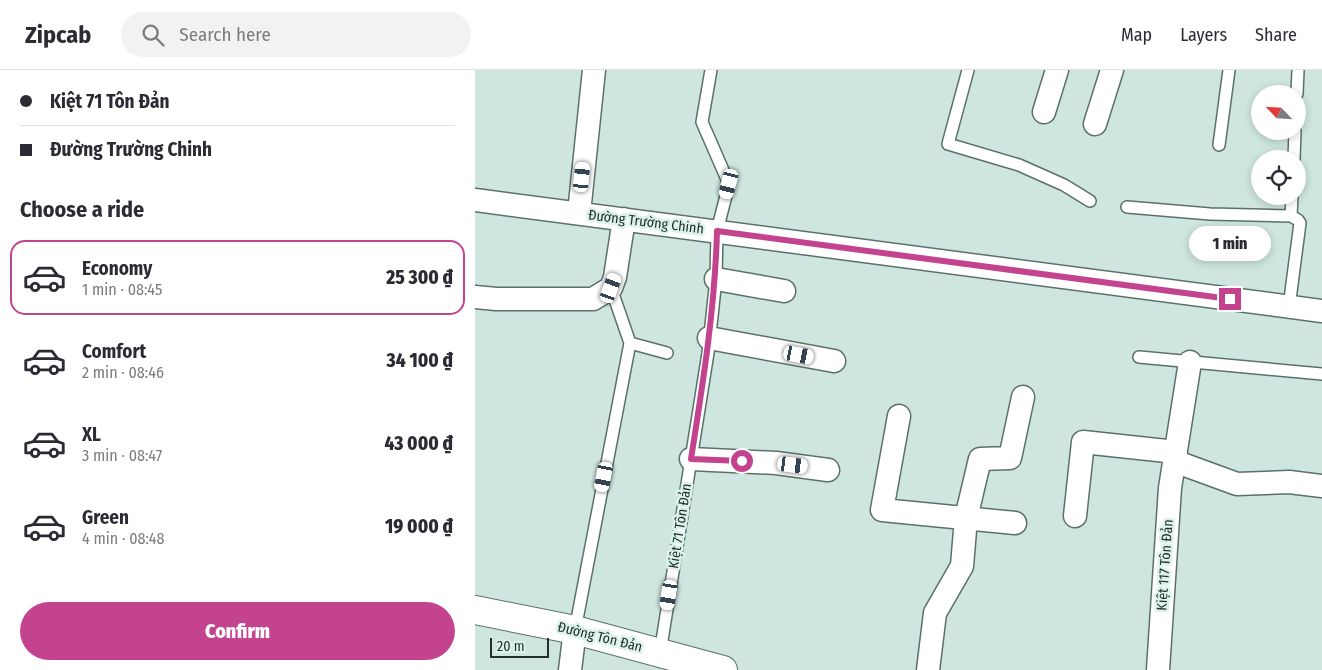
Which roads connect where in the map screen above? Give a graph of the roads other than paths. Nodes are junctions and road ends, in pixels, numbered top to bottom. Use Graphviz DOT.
graph roads {
  1 [pos="593,70"];
  2 [pos="711,70"];
  3 [pos="968,70"];
  4 [pos="1057,70"];
  5 [pos="1112,70"];
  6 [pos="1229,70"];
  7 [pos="1298,70"];
  8 [pos="1297,85"];
  9 [pos="1044,112"];
  10 [pos="1095,124"];
  11 [pos="1219,146"];
  12 [pos="1091,201"];
  13 [pos="477,204"];
  14 [pos="1292,205"];
  15 [pos="1127,207"];
  16 [pos="579,213"];
  17 [pos="1291,216"];
  18 [pos="625,219"];
  19 [pos="717,231"];
  20 [pos="716,279"];
  21 [pos="611,288"];
  22 [pos="784,291"];
  23 [pos="475,297"];
  24 [pos="1289,306"];
  25 [pos="1322,311"];
  26 [pos="709,338"];
  27 [pos="630,343"];
  28 [pos="667,353"];
  29 [pos="1139,357"];
  30 [pos="834,361"];
  31 [pos="1190,362"];
  32 [pos="1322,374"];
  33 [pos="1023,397"];
  34 [pos="899,416"];
  35 [pos="1175,456"];
  36 [pos="691,459"];
  37 [pos="828,470"];
  38 [pos="1322,486"];
  39 [pos="1075,516"];
  40 [pos="966,518"];
  41 [pos="1015,523"];
  42 [pos="475,610"];
  43 [pos="575,630"];
  44 [pos="660,653"];
  45 [pos="709,668"];
  46 [pos="570,670"];
  47 [pos="927,670"];
  48 [pos="1158,670"];
  1 -- 16 [label="street"];
  2 -- 19 [label="lane, Kiệt 71 Tôn Đản"];
  3 -- 12 [label="lane"];
  4 -- 9 [label="street"];
  5 -- 10 [label="street"];
  6 -- 11 [label="lane"];
  7 -- 8 [label="lane"];
  13 -- 16 [label="street, Đường Trường Chinh"];
  14 -- 17 [label="lane"];
  15 -- 17 [label="lane"];
  16 -- 18 [label="street, Đường Trường Chinh"];
  17 -- 24 [label="lane"];
  18 -- 19 [label="street, Đường Trường Chinh"];
  18 -- 21 [label="street"];
  19 -- 20 [label="lane, Kiệt 71 Tôn Đản"];
  19 -- 24 [label="street, Đường Trường Chinh"];
  20 -- 22 [label="street"];
  20 -- 26 [label="lane, Kiệt 71 Tôn Đản"];
  21 -- 23 [label="street"];
  21 -- 27 [label="lane"];
  24 -- 25 [label="street, Đường Trường Chinh"];
  26 -- 30 [label="street"];
  26 -- 36 [label="lane, Kiệt 71 Tôn Đản"];
  27 -- 28 [label="lane"];
  27 -- 43 [label="lane"];
  29 -- 31 [label="lane"];
  31 -- 32 [label="lane"];
  31 -- 35 [label="street, Kiệt 117 Tôn Đản"];
  33 -- 40 [label="street"];
  34 -- 40 [label="street"];
  35 -- 38 [label="street"];
  35 -- 39 [label="street"];
  35 -- 48 [label="street, Kiệt 117 Tôn Đản"];
  36 -- 37 [label="street"];
  36 -- 44 [label="lane, Kiệt 71 Tôn Đản"];
  40 -- 41 [label="street"];
  40 -- 47 [label="street"];
  42 -- 43 [label="street, Đường Tôn Đản"];
  43 -- 44 [label="street, Đường Tôn Đản"];
  43 -- 46 [label="street"];
  44 -- 45 [label="street, Đường Tôn Đản"];
}
